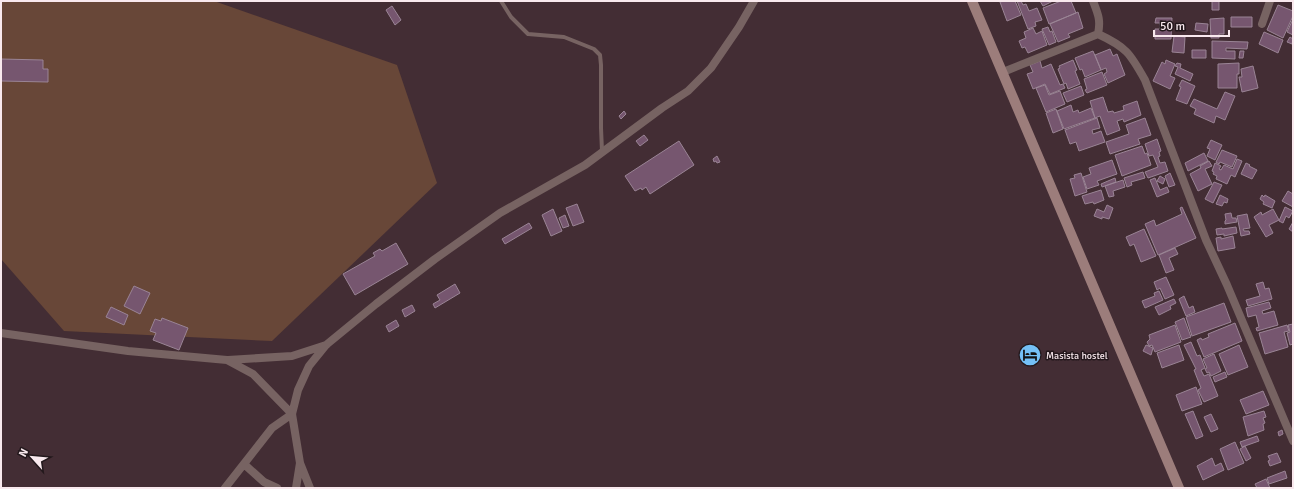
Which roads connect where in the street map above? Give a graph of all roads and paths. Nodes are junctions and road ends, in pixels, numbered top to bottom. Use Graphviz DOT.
graph roads {
  1 [pos="501,1"];
  2 [pos="754,1"];
  3 [pos="972,1"];
  4 [pos="1092,1"];
  5 [pos="1270,1"];
  6 [pos="1262,24"];
  7 [pos="1098,34"];
  8 [pos="1003,72"];
  9 [pos="602,152"];
  10 [pos="1,333"];
  11 [pos="326,345"];
  12 [pos="227,360"];
  13 [pos="292,414"];
  14 [pos="1293,441"];
  15 [pos="300,463"];
  16 [pos="244,464"];
  17 [pos="225,488"];
  18 [pos="277,488"];
  19 [pos="296,488"];
  20 [pos="310,488"];
  21 [pos="1179,488"];
  1 -- 9 [label="lane"];
  2 -- 9 [label="street"];
  3 -- 8 [label="main road"];
  4 -- 7 [label="street"];
  5 -- 6 [label="street"];
  7 -- 8 [label="street"];
  7 -- 14 [label="street"];
  8 -- 21 [label="main road"];
  9 -- 11 [label="street"];
  10 -- 12 [label="street"];
  11 -- 12 [label="street"];
  11 -- 13 [label="street"];
  12 -- 13 [label="street"];
  13 -- 15 [label="street"];
  13 -- 16 [label="street"];
  15 -- 19 [label="street"];
  15 -- 20 [label="street"];
  16 -- 17 [label="street"];
  16 -- 18 [label="street"];
}
